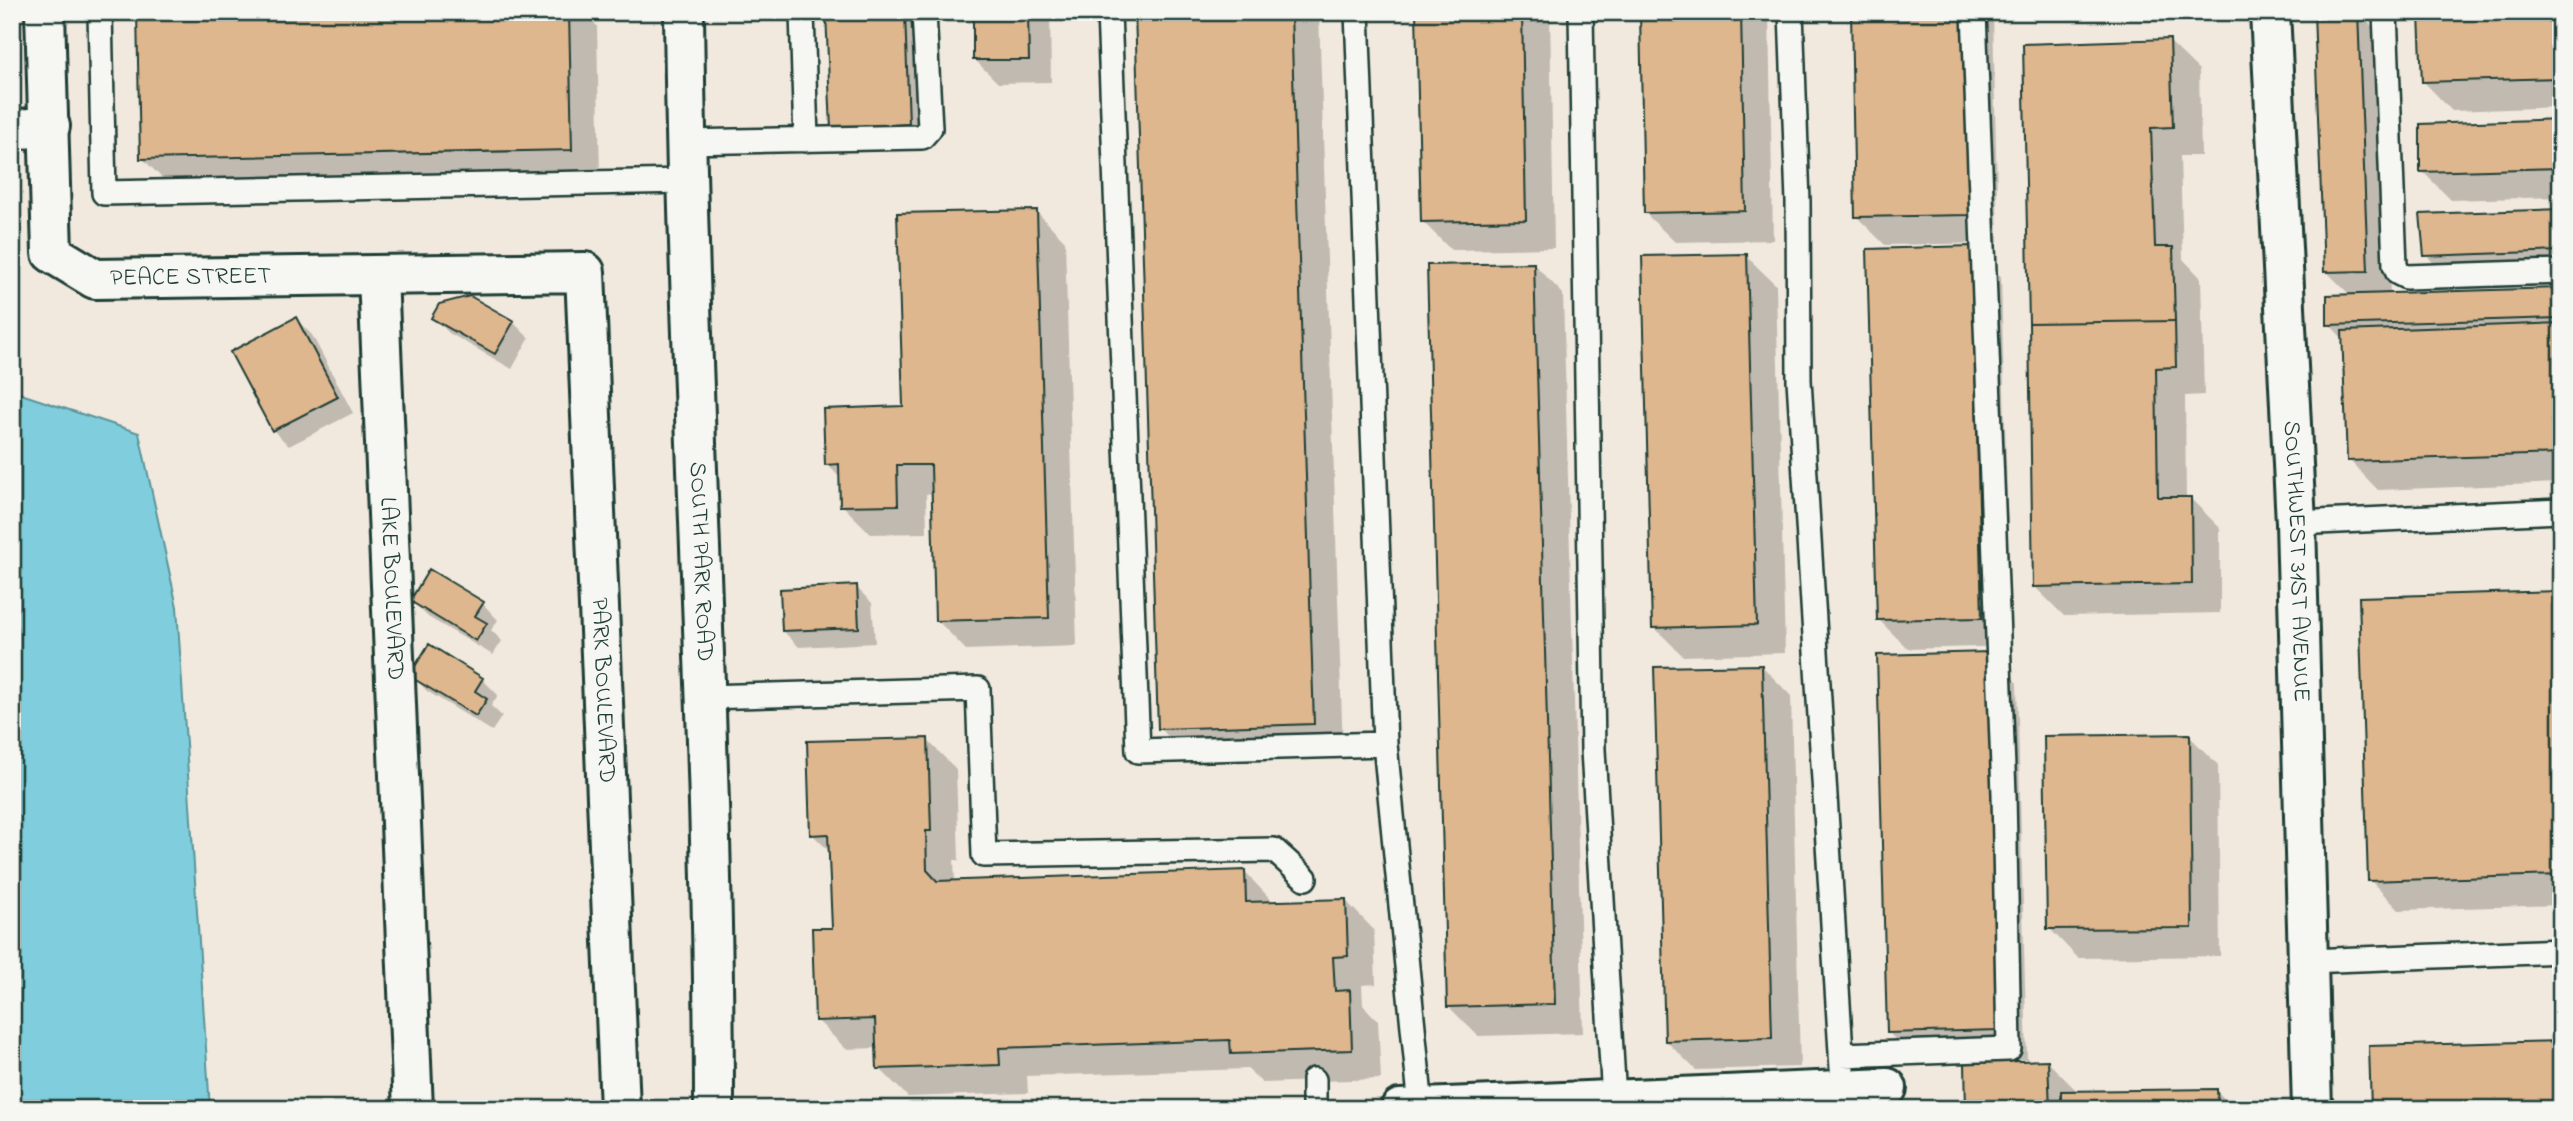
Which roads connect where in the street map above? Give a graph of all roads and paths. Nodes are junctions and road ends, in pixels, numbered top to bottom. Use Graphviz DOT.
graph roads {
  1 [pos="45,12"];
  2 [pos="100,12"];
  3 [pos="684,12"];
  4 [pos="802,12"];
  5 [pos="924,12"];
  6 [pos="1109,12"];
  7 [pos="1357,12"];
  8 [pos="1581,12"];
  9 [pos="1791,12"];
  10 [pos="1974,12"];
  11 [pos="2270,12"];
  12 [pos="2385,12"];
  13 [pos="50,126"];
  14 [pos="12,130"];
  15 [pos="806,140"];
  16 [pos="685,142"];
  17 [pos="686,181"];
  18 [pos="2561,272"];
  19 [pos="378,276"];
  20 [pos="2561,511"];
  21 [pos="2296,523"];
  22 [pos="706,697"];
  23 [pos="1385,744"];
  24 [pos="1305,878"];
  25 [pos="2561,951"];
  26 [pos="2308,961"];
  27 [pos="1842,1072"];
  28 [pos="1314,1080"];
  29 [pos="1888,1098"];
  30 [pos="1628,1102"];
  31 [pos="611,1108"];
  32 [pos="1437,1108"];
  33 [pos="412,1109"];
  34 [pos="714,1109"];
  35 [pos="1314,1109"];
  36 [pos="1400,1109"];
  37 [pos="2312,1109"];
  1 -- 13 [label="street"];
  2 -- 17 [label="lane"];
  3 -- 16 [label="street, SOUTH PARK ROAD"];
  4 -- 15 [label="lane"];
  5 -- 15 [label="lane"];
  6 -- 23 [label="lane"];
  7 -- 23 [label="lane"];
  8 -- 30 [label="lane"];
  9 -- 27 [label="lane"];
  10 -- 27 [label="lane"];
  11 -- 21 [label="street, SOUTHWEST 31ST AVENUE"];
  12 -- 18 [label="lane"];
  13 -- 14 [label="street"];
  13 -- 19 [label="street, PEACE STREET"];
  15 -- 16 [label="lane"];
  16 -- 17 [label="street, SOUTH PARK ROAD"];
  17 -- 22 [label="street, SOUTH PARK ROAD"];
  19 -- 31 [label="street, PARK BOULEVARD"];
  19 -- 33 [label="street, LAKE BOULEVARD"];
  20 -- 21 [label="lane"];
  21 -- 26 [label="street, SOUTHWEST 31ST AVENUE"];
  22 -- 24 [label="lane"];
  22 -- 34 [label="street, SOUTH PARK ROAD"];
  23 -- 32 [label="lane"];
  25 -- 26 [label="lane"];
  26 -- 37 [label="street, SOUTHWEST 31ST AVENUE"];
  27 -- 29 [label="street"];
  27 -- 30 [label="street"];
  28 -- 35 [label="lane"];
  30 -- 32 [label="street"];
  32 -- 36 [label="street"];
}
